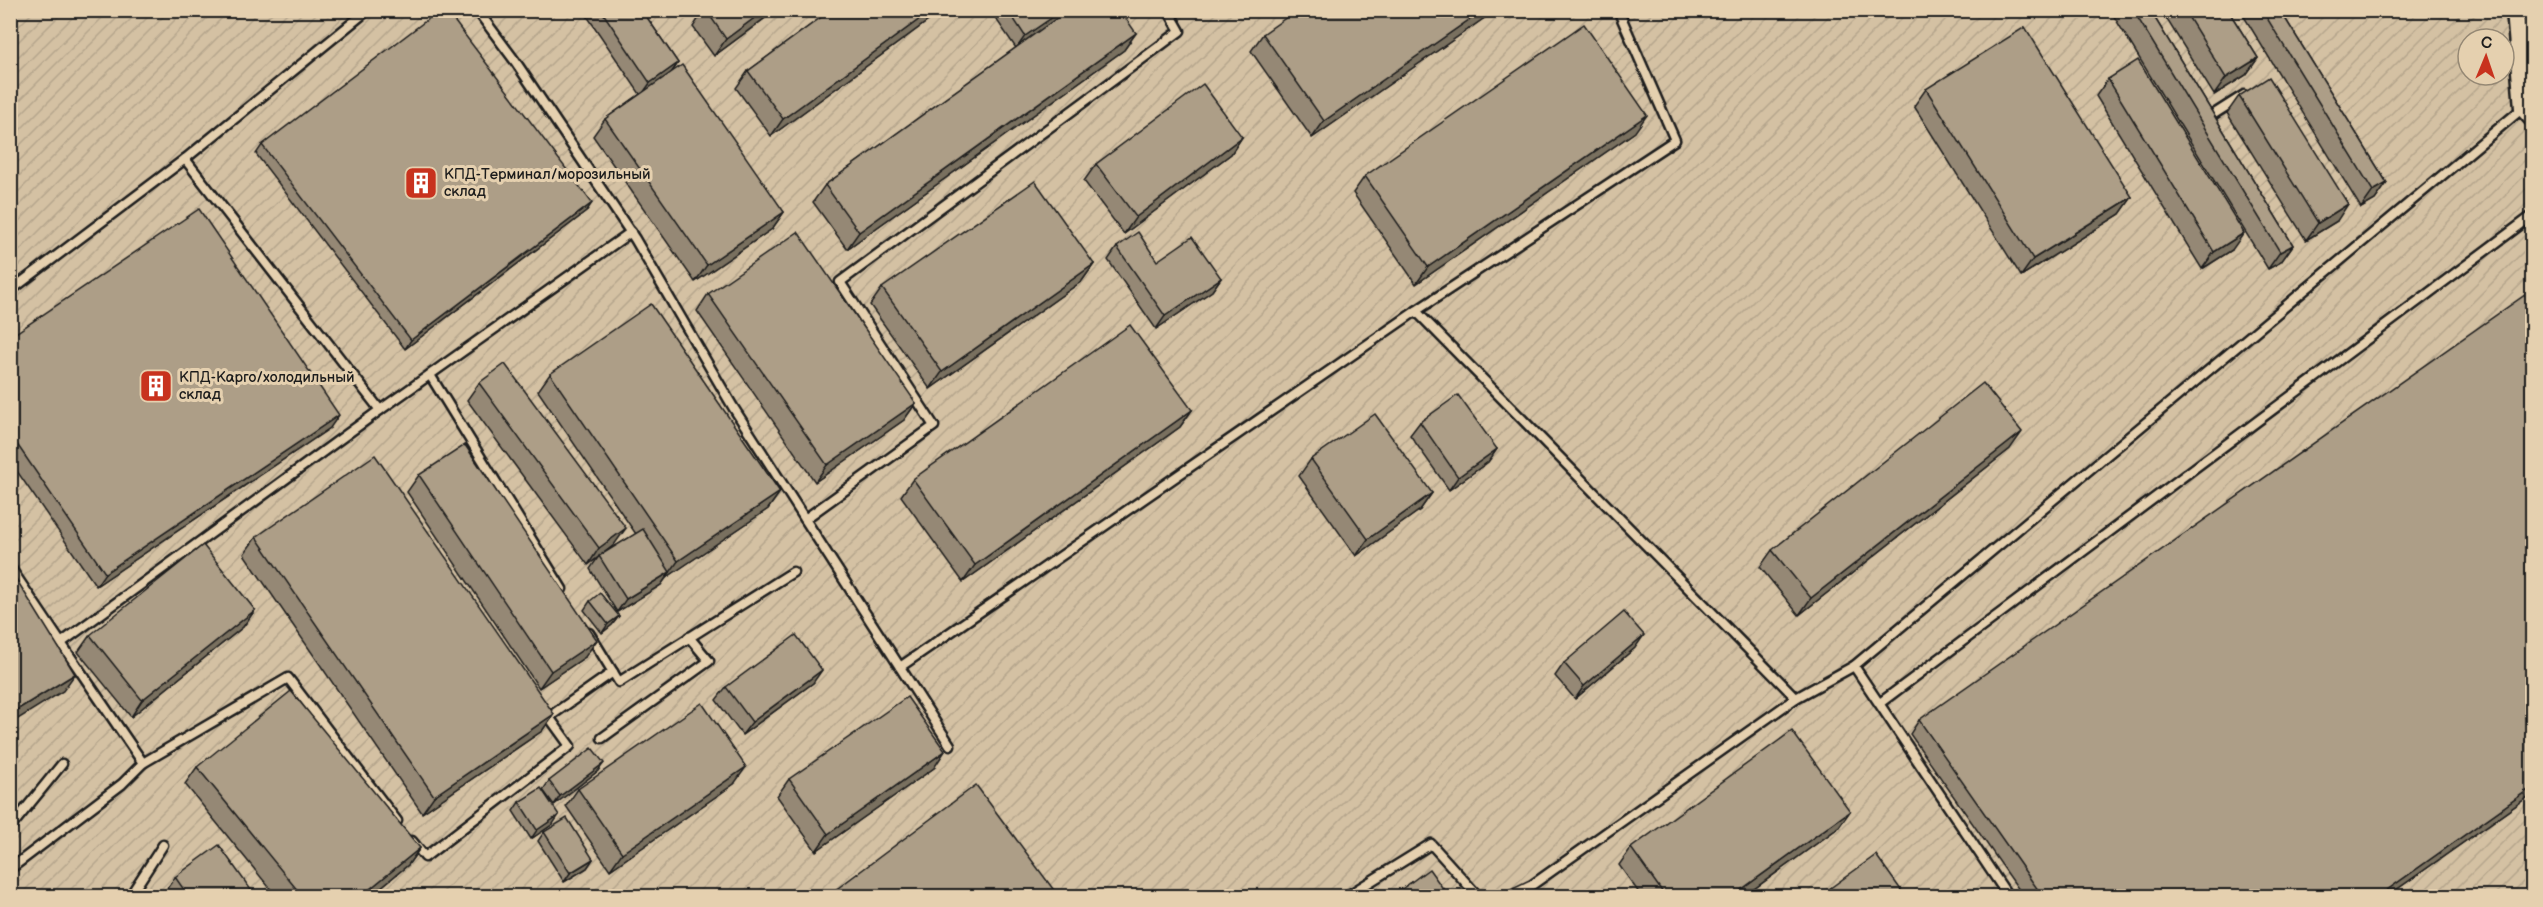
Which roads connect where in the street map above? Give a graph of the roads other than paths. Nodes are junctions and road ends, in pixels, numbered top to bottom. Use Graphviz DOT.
graph roads {
  1 [pos="368,10"];
  2 [pos="477,10"];
  3 [pos="1168,10"];
  4 [pos="1618,10"];
  5 [pos="2515,10"];
  6 [pos="2248,92"];
  7 [pos="2528,113"];
  8 [pos="2211,116"];
  9 [pos="185,159"];
  10 [pos="2532,216"];
  11 [pos="631,232"];
  12 [pos="10,291"];
  13 [pos="1416,310"];
  14 [pos="430,375"];
  15 [pos="380,410"];
  16 [pos="805,519"];
  17 [pos="10,567"];
  18 [pos="793,572"];
  19 [pos="564,593"];
  20 [pos="582,623"];
  21 [pos="689,637"];
  22 [pos="61,643"];
  23 [pos="1854,666"];
  24 [pos="900,667"];
  25 [pos="613,672"];
  26 [pos="1796,698"];
  27 [pos="1880,703"];
  28 [pos="602,738"];
  29 [pos="950,745"];
  30 [pos="143,763"];
  31 [pos="62,764"];
  32 [pos="10,828"];
  33 [pos="163,845"];
  34 [pos="10,869"];
  35 [pos="130,897"];
  36 [pos="1347,897"];
  37 [pos="1478,897"];
  38 [pos="1509,897"];
  39 [pos="2008,897"];
  1 -- 9 [label="lane"];
  2 -- 11 [label="lane"];
  3 -- 16 [label="lane"];
  4 -- 13 [label="lane"];
  5 -- 7 [label="street"];
  6 -- 8 [label="lane"];
  7 -- 23 [label="lane"];
  9 -- 12 [label="lane"];
  9 -- 15 [label="lane"];
  10 -- 27 [label="lane"];
  11 -- 14 [label="lane"];
  11 -- 16 [label="lane"];
  13 -- 24 [label="lane"];
  13 -- 26 [label="lane"];
  14 -- 15 [label="lane"];
  14 -- 19 [label="lane"];
  15 -- 22 [label="lane"];
  16 -- 24 [label="lane"];
  17 -- 22 [label="lane"];
  18 -- 21 [label="lane"];
  20 -- 25 [label="lane"];
  21 -- 25 [label="lane"];
  21 -- 28 [label="lane"];
  22 -- 30 [label="lane"];
  23 -- 26 [label="lane"];
  23 -- 27 [label="lane"];
  24 -- 29 [label="lane"];
  25 -- 30 [label="lane"];
  26 -- 38 [label="lane"];
  27 -- 39 [label="lane"];
  30 -- 34 [label="lane"];
  31 -- 32 [label="lane"];
  33 -- 35 [label="lane"];
  36 -- 37 [label="lane"];
}
